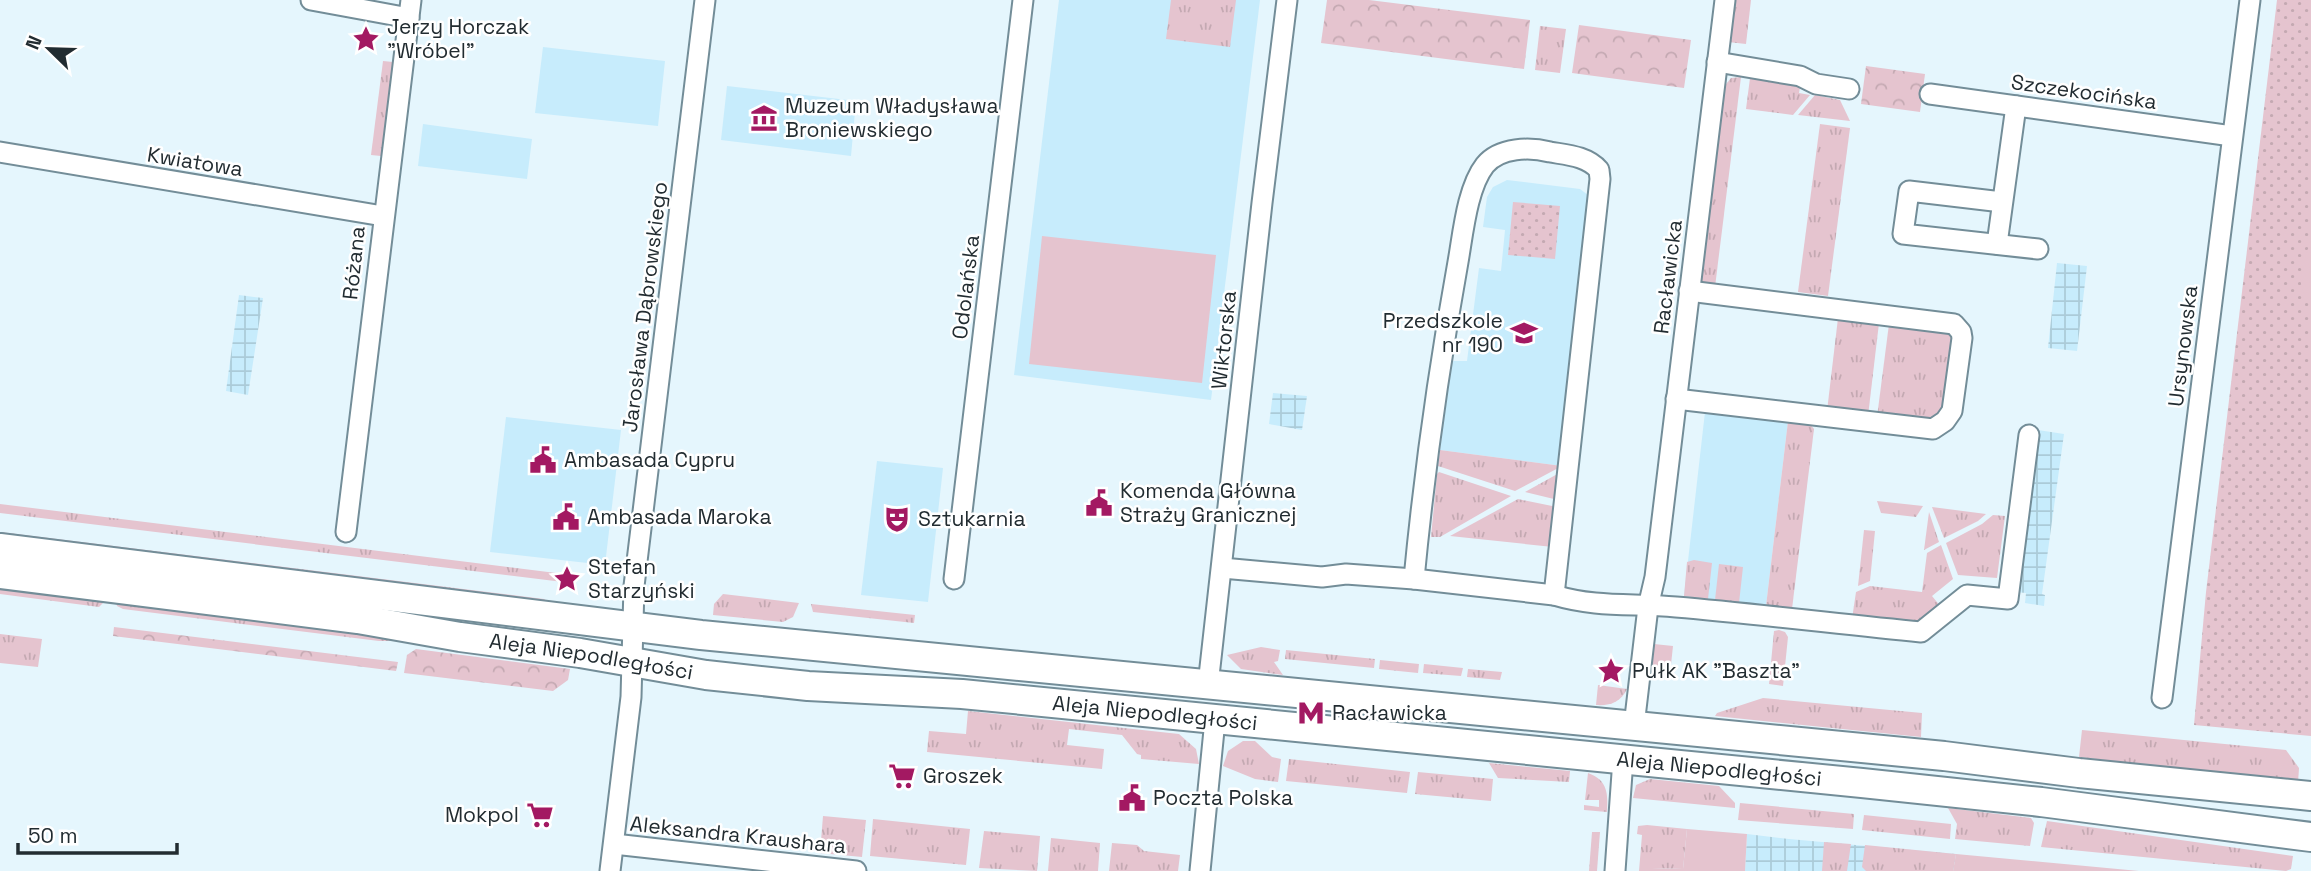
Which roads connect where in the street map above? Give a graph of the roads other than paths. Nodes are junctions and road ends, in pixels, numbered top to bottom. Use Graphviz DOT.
graph roads {
  1 [pos="311,0"];
  2 [pos="705,0"];
  3 [pos="1023,0"];
  4 [pos="1287,0"];
  5 [pos="1725,0"];
  6 [pos="2250,0"];
  7 [pos="410,9"];
  8 [pos="1717,62"];
  9 [pos="1849,89"];
  10 [pos="1930,94"];
  11 [pos="2016,106"];
  12 [pos="2232,136"];
  13 [pos="0,152"];
  14 [pos="2002,202"];
  15 [pos="383,216"];
  16 [pos="1997,244"];
  17 [pos="2038,250"];
  18 [pos="1689,291"];
  19 [pos="1676,400"];
  20 [pos="2029,435"];
  21 [pos="346,532"];
  22 [pos="0,548"];
  23 [pos="1222,568"];
  24 [pos="0,574"];
  25 [pos="954,579"];
  26 [pos="1414,579"];
  27 [pos="1554,595"];
  28 [pos="1648,607"];
  29 [pos="633,626"];
  30 [pos="632,663"];
  31 [pos="1208,685"];
  32 [pos="2162,698"];
  33 [pos="1215,720"];
  34 [pos="1634,726"];
  35 [pos="1623,759"];
  36 [pos="2311,796"];
  37 [pos="2311,837"];
  38 [pos="614,844"];
  39 [pos="610,871"];
  40 [pos="856,871"];
  41 [pos="1200,871"];
  42 [pos="1615,871"];
  1 -- 7 [label="street"];
  2 -- 29 [label="street, Jarosława Dąbrowskiego"];
  3 -- 25 [label="street, Odolańska"];
  4 -- 23 [label="street, Wiktorska"];
  5 -- 8 [label="street, Racławicka"];
  6 -- 12 [label="street, Ursynowska"];
  7 -- 15 [label="street, Różana"];
  8 -- 9 [label="street"];
  8 -- 18 [label="street, Racławicka"];
  10 -- 11 [label="street, Szczekocińska"];
  11 -- 12 [label="street, Szczekocińska"];
  11 -- 14 [label="street"];
  12 -- 32 [label="street, Ursynowska"];
  13 -- 15 [label="street, Kwiatowa"];
  14 -- 16 [label="street"];
  14 -- 16 [label="street"];
  15 -- 21 [label="street, Różana"];
  16 -- 17 [label="street"];
  18 -- 19 [label="street, Racławicka"];
  18 -- 19 [label="street"];
  19 -- 28 [label="street, Racławicka"];
  20 -- 28 [label="street"];
  22 -- 29 [label="main road, Aleja Niepodległości"];
  23 -- 26 [label="street"];
  23 -- 31 [label="street, Wiktorska"];
  24 -- 30 [label="main road, Aleja Niepodległości"];
  26 -- 27 [label="street"];
  26 -- 27 [label="street"];
  27 -- 28 [label="street"];
  28 -- 34 [label="street, Racławicka"];
  29 -- 30 [label="street, Jarosława Dąbrowskiego"];
  29 -- 31 [label="main road, Aleja Niepodległości"];
  30 -- 33 [label="main road, Aleja Niepodległości"];
  30 -- 38 [label="street, Jarosława Dąbrowskiego"];
  31 -- 34 [label="main road, Aleja Niepodległości"];
  33 -- 35 [label="main road, Aleja Niepodległości"];
  33 -- 41 [label="street"];
  34 -- 36 [label="main road, Aleja Niepodległości"];
  35 -- 37 [label="main road, Aleja Niepodległości"];
  35 -- 42 [label="street"];
  38 -- 39 [label="street, Jarosława Dąbrowskiego"];
  38 -- 40 [label="street, Aleksandra Kraushara"];
}
